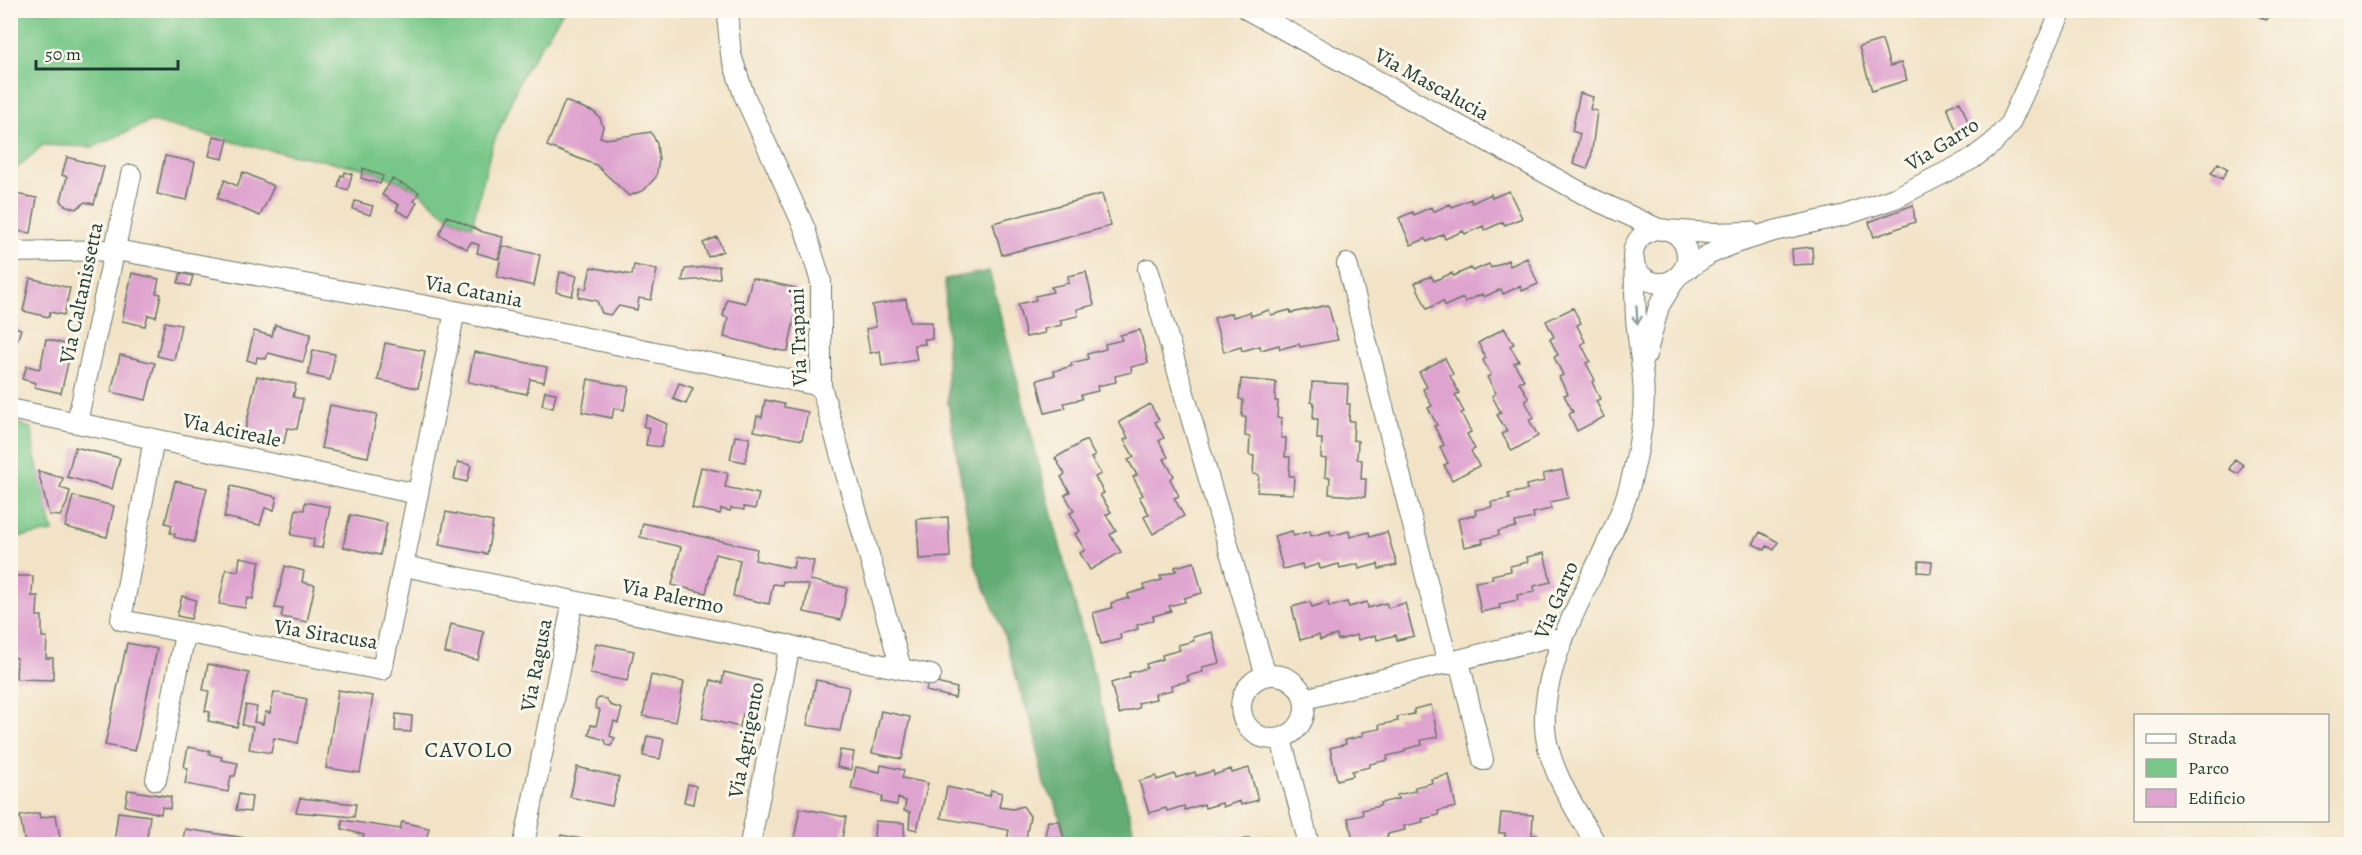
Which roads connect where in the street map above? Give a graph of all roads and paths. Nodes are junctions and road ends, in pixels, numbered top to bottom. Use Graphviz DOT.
graph roads {
  1 [pos="730,10"];
  2 [pos="1248,10"];
  3 [pos="2062,10"];
  4 [pos="131,175"];
  5 [pos="1593,199"];
  6 [pos="1663,230"];
  7 [pos="1774,231"];
  8 [pos="116,250"];
  9 [pos="10,252"];
  10 [pos="1634,256"];
  11 [pos="1347,264"];
  12 [pos="1148,268"];
  13 [pos="1679,276"];
  14 [pos="454,311"];
  15 [pos="1642,369"];
  16 [pos="821,386"];
  17 [pos="10,409"];
  18 [pos="77,422"];
  19 [pos="154,439"];
  20 [pos="418,494"];
  21 [pos="404,566"];
  22 [pos="573,601"];
  23 [pos="185,634"];
  24 [pos="1563,640"];
  25 [pos="790,645"];
  26 [pos="1453,662"];
  27 [pos="902,668"];
  28 [pos="931,675"];
  29 [pos="1266,676"];
  30 [pos="1305,699"];
  31 [pos="1281,739"];
  32 [pos="1483,760"];
  33 [pos="156,780"];
  34 [pos="524,844"];
  35 [pos="750,844"];
  36 [pos="1309,844"];
  37 [pos="1596,844"];
  1 -- 16 [label="street, Via Trapani"];
  2 -- 5 [label="street, Via Mascalucia"];
  3 -- 7 [label="street, Via Garro"];
  4 -- 8 [label="street, Via Caltanissetta"];
  5 -- 6 [label="street"];
  5 -- 10 [label="street"];
  6 -- 7 [label="street"];
  6 -- 10 [label="street"];
  6 -- 13 [label="street"];
  7 -- 13 [label="street"];
  8 -- 9 [label="street, Via Catania"];
  8 -- 14 [label="street, Via Catania"];
  8 -- 18 [label="street, Via Caltanissetta"];
  10 -- 13 [label="street"];
  10 -- 15 [label="street, one-way"];
  11 -- 26 [label="street"];
  12 -- 29 [label="street"];
  13 -- 15 [label="street"];
  14 -- 16 [label="street, Via Catania"];
  14 -- 20 [label="street, Via Siracusa"];
  15 -- 24 [label="street, Via Garro"];
  16 -- 27 [label="street, Via Trapani"];
  17 -- 18 [label="street, Via Acireale"];
  18 -- 19 [label="street, Via Acireale"];
  19 -- 20 [label="street, Via Acireale"];
  19 -- 23 [label="street, Via Siracusa"];
  20 -- 21 [label="street, Via Siracusa"];
  21 -- 22 [label="street, Via Palermo"];
  21 -- 23 [label="street, Via Siracusa"];
  22 -- 25 [label="street, Via Palermo"];
  22 -- 34 [label="street, Via Ragusa"];
  23 -- 33 [label="street"];
  24 -- 26 [label="street"];
  24 -- 37 [label="street, Via Garro"];
  25 -- 27 [label="street, Via Palermo"];
  25 -- 35 [label="street, Via Agrigento"];
  26 -- 30 [label="street"];
  26 -- 32 [label="street"];
  27 -- 28 [label="street, Via Palermo"];
  29 -- 30 [label="street"];
  29 -- 31 [label="street"];
  30 -- 31 [label="street"];
  31 -- 36 [label="street"];
}
